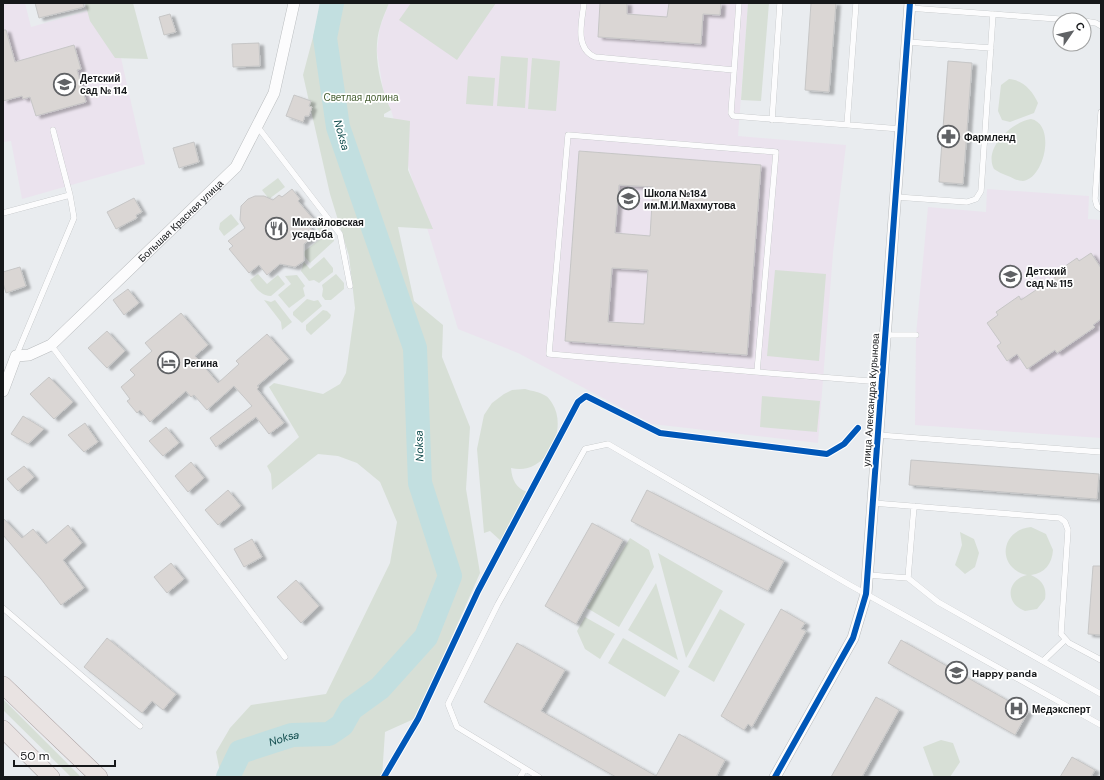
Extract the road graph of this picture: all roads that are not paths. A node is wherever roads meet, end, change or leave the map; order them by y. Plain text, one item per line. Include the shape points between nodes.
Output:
1 (294, 3) edge
2 (584, 3) edge
3 (739, 3) edge
4 (780, 3) edge
5 (856, 3) edge
6 (910, 5) edge
7 (993, 14) junction
8 (1052, 18) edge
9 (1092, 22) edge
10 (1101, 26) edge
11 (907, 42) junction
12 (991, 48) junction
13 (734, 70) junction
14 (1101, 112) edge
15 (772, 120) junction
16 (847, 125) junction
17 (257, 126) junction
18 (901, 129) junction
19 (53, 130) dead end
20 (70, 195) junction
21 (896, 197) junction
22 (1101, 209) edge
23 (3, 214) edge
24 (350, 286) dead end
25 (886, 335) junction
26 (916, 335) dead end
27 (50, 345) junction
28 (16, 356) junction
29 (757, 372) junction
30 (882, 382) junction
31 (3, 391) edge
32 (878, 435) junction
33 (1101, 452) edge
34 (874, 503) junction
35 (914, 506) junction
36 (868, 575) junction
37 (908, 578) junction
38 (866, 594) junction
39 (3, 608) edge
40 (1064, 640) junction
41 (285, 657) dead end
42 (1101, 660) edge
43 (1043, 661) junction
44 (3, 685) edge
45 (1101, 694) edge
46 (1101, 725) edge
47 (140, 726) dead end
48 (3, 729) edge
49 (525, 769) junction
50 (51, 777) edge
51 (99, 777) edge
52 (520, 777) edge
53 (539, 777) edge
54 (775, 777) edge

1 - 17 street, Большая Красная улица via 274,93
2 - 13 lane via 581,42 589,54 595,57
3 - 13 lane
4 - 15 lane
5 - 16 lane
6 - 7 lane
6 - 11 street, улица Александра Курынова
7 - 8 lane
7 - 12 lane
9 - 10 lane
11 - 12 lane
11 - 18 street, улица Александра Курынова
12 - 21 lane via 981,191 978,196 967,202
13 - 15 lane via 732,115
14 - 22 lane via 1095,199
15 - 16 lane
16 - 18 lane
17 - 24 lane via 340,234
17 - 27 street, Большая Красная улица via 236,167
18 - 21 street, улица Александра Курынова
19 - 20 lane
20 - 23 lane
20 - 28 lane via 74,218
21 - 25 street, улица Александра Курынова
25 - 26 lane
25 - 30 street, улица Александра Курынова
27 - 28 street, Большая Красная улица via 29,355
27 - 41 lane
28 - 31 street
29 - 29 lane via 776,152 568,135 549,354
29 - 30 lane
30 - 32 street, улица Александра Курынова
32 - 33 lane
32 - 34 street, улица Александра Курынова
34 - 35 lane
34 - 36 street, улица Александра Курынова
35 - 37 lane
35 - 40 lane via 1057,516 1063,520 1068,530 1060,631
36 - 37 lane
36 - 38 street, улица Александра Курынова
37 - 43 lane via 938,602
38 - 46 lane
38 - 49 lane via 608,444 584,449 498,604 448,704 457,727
38 - 54 street, улица Александра Курынова via 854,638
39 - 47 lane
40 - 42 lane
40 - 43 lane
43 - 45 lane
44 - 51 main road
48 - 50 main road
49 - 52 lane
49 - 53 lane

